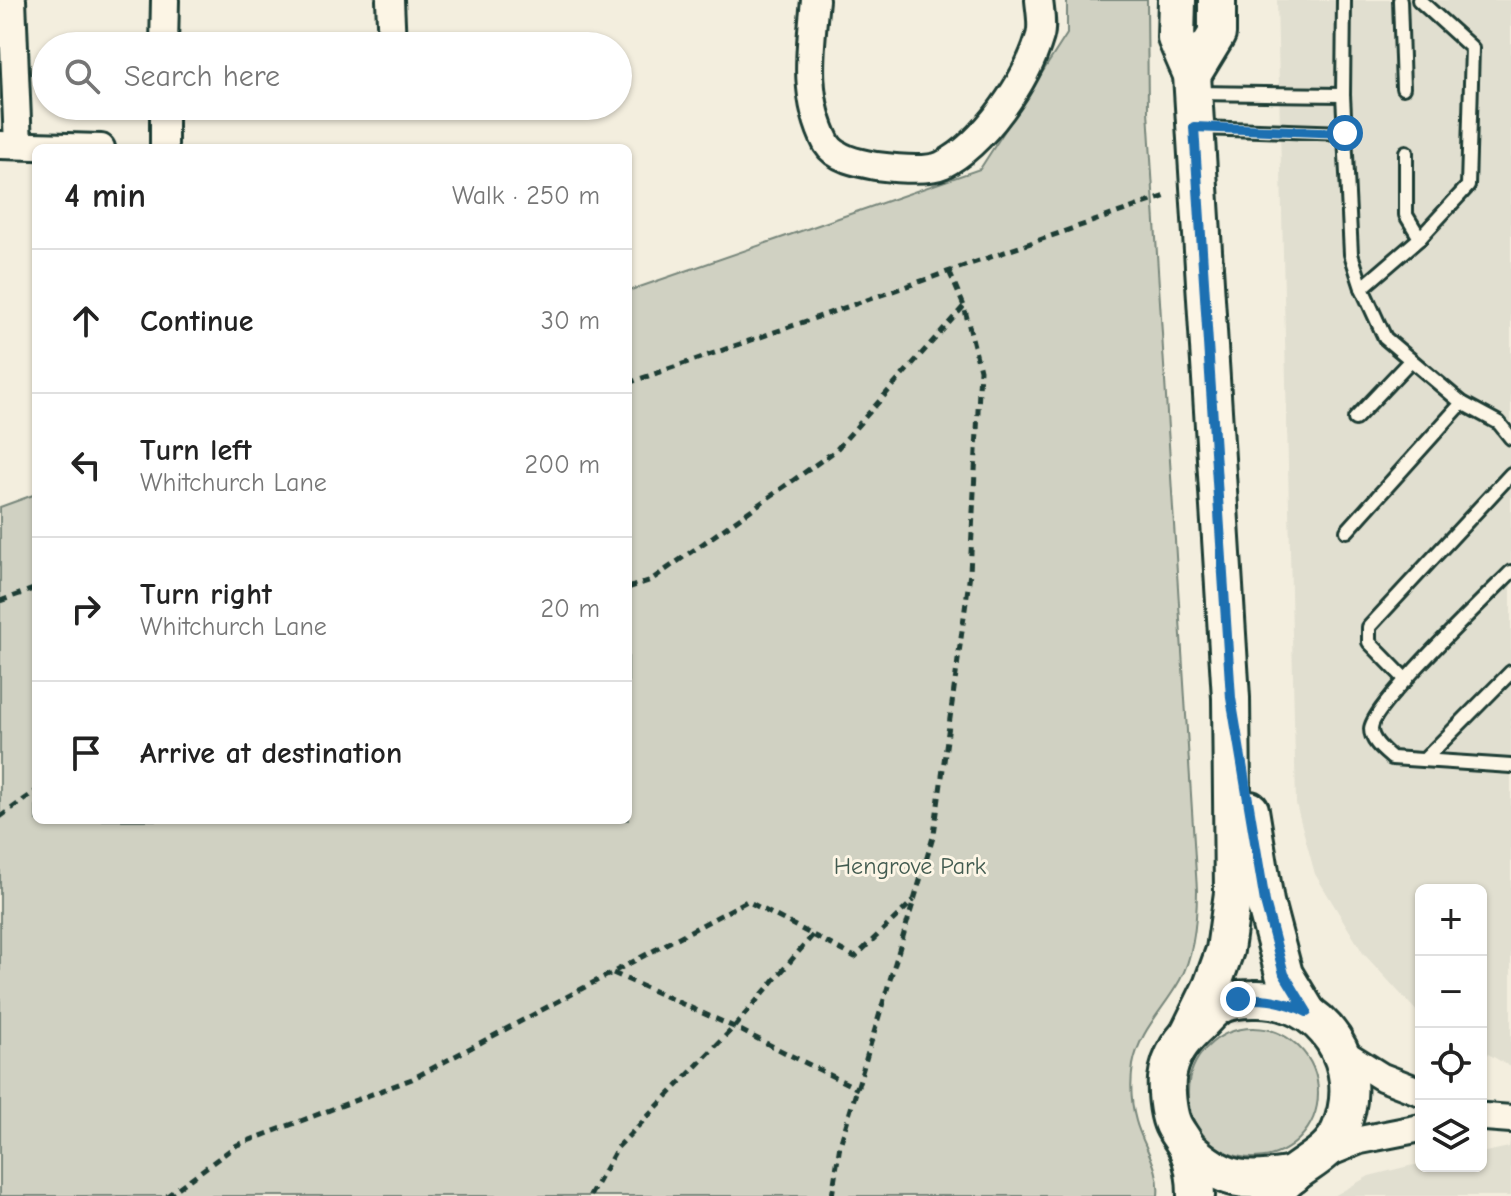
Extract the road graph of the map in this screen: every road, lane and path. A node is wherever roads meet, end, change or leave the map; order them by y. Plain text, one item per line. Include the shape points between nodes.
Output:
1 (12, 0) edge
2 (165, 0) edge
3 (390, 0) edge
4 (815, 0) edge
5 (1039, 0) edge
6 (1177, 0) edge
7 (1217, 0) edge
8 (1344, 0) edge
9 (1400, 0) edge
10 (1419, 0) edge
11 (164, 32) edge
12 (391, 32) edge
13 (1403, 88) dead end
14 (1343, 95) junction
15 (1193, 98) junction
16 (164, 120) edge
17 (1345, 133) junction
18 (164, 144) edge
19 (9, 145) edge
20 (32, 146) edge
21 (1406, 152) dead end
22 (1166, 196) dead end
23 (1420, 238) junction
24 (949, 271) junction
25 (1362, 288) junction
26 (964, 306) junction
27 (1410, 361) junction
28 (632, 382) edge
29 (1462, 403) junction
30 (1355, 419) dead end
31 (1511, 438) edge
32 (1511, 474) edge
33 (1347, 531) dead end
34 (1511, 572) edge
35 (632, 587) edge
36 (32, 589) edge
37 (0, 601) edge
38 (1511, 672) edge
39 (1406, 680) junction
40 (1231, 698) junction
41 (1424, 760) junction
42 (1511, 766) edge
43 (32, 794) edge
44 (0, 817) edge
45 (915, 899) junction
46 (813, 935) junction
47 (612, 973) junction
48 (1307, 1012) junction
49 (734, 1027) junction
50 (1189, 1033) junction
51 (1342, 1052) junction
52 (858, 1089) junction
53 (1415, 1090) edge
54 (1415, 1129) edge
55 (1188, 1149) junction
56 (1295, 1176) edge
57 (167, 1196) edge
58 (590, 1196) edge
59 (832, 1196) edge
60 (1196, 1196) edge

1 - 19 street
2 - 11 street
3 - 12 street
4 - 5 street via 809,64 813,105 829,147 854,162 896,169 940,167 970,146 1013,94 1041,34
6 - 15 street via 1176,38
7 - 15 street via 1217,34
8 - 14 lane
9 - 13 lane
10 - 23 lane via 1472,48 1468,186
14 - 15 lane
14 - 17 lane
15 - 17 lane
15 - 40 street
16 - 18 street
17 - 25 lane via 1351,254
19 - 20 street
21 - 23 lane via 1406,215
22 - 24 path
23 - 25 lane
24 - 26 path
24 - 28 path
25 - 27 lane via 1385,338
26 - 35 path via 835,451 651,580
26 - 45 path via 980,370 970,573 934,834
27 - 29 lane
27 - 30 lane
29 - 31 lane via 1499,423
29 - 33 lane
32 - 39 lane via 1369,627 1369,642
34 - 39 lane
36 - 37 path
38 - 41 lane
39 - 41 lane via 1373,717 1371,729 1392,758
40 - 48 street via 1265,902 1284,974
40 - 50 street via 1233,893 1225,950
41 - 42 lane
43 - 44 path
45 - 46 path via 855,957
45 - 52 path
46 - 47 path via 747,901
46 - 49 path
47 - 49 path
47 - 57 path via 412,1079 237,1145
48 - 50 street via 1270,998 1238,999 1218,1006
48 - 51 street via 1323,1024
49 - 52 path
49 - 58 path via 617,1148
50 - 55 street via 1173,1053 1166,1082 1172,1123
51 - 53 street
51 - 56 street via 1349,1099 1340,1131
52 - 59 path via 840,1145
54 - 56 street via 1360,1140
55 - 56 street via 1234,1178
55 - 60 street

